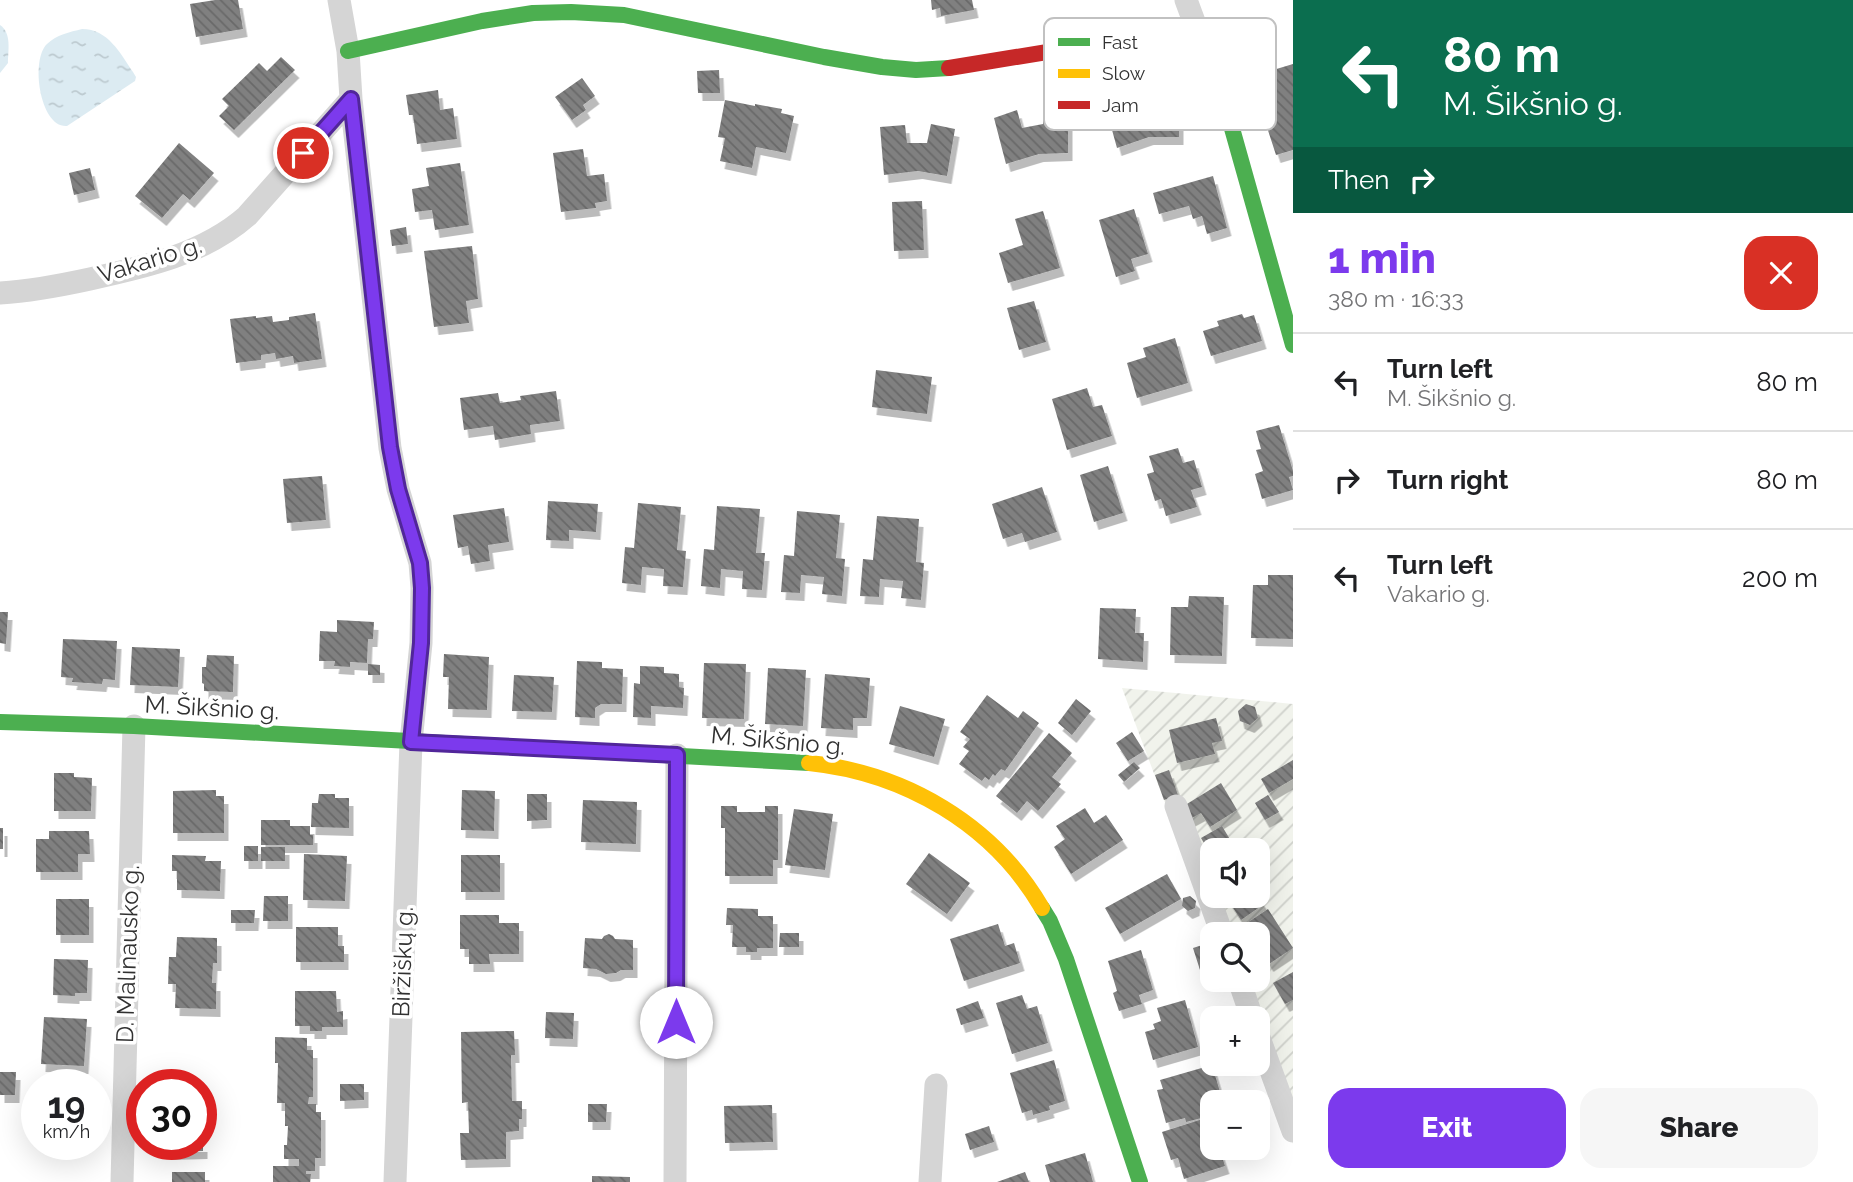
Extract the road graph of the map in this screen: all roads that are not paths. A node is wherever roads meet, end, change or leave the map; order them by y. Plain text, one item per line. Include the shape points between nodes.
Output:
1 (339, 0) edge
2 (1186, 0) edge
3 (1193, 18) edge
4 (348, 51) junction
5 (1044, 52) edge
6 (351, 99) junction
7 (1232, 130) edge
8 (0, 293) edge
9 (1293, 345) edge
10 (0, 722) edge
11 (134, 726) junction
12 (411, 742) junction
13 (677, 755) junction
14 (1176, 806) dead end
15 (1218, 922) edge
16 (1270, 1060) edge
17 (936, 1084) dead end
18 (1288, 1098) edge
19 (1293, 1131) edge
20 (122, 1182) edge
21 (395, 1182) edge
22 (675, 1182) edge
23 (930, 1182) edge
24 (1140, 1182) edge

1 - 4 street
2 - 3 street
4 - 5 street via 482,21 571,12 624,15 824,57 916,70
4 - 6 street
6 - 8 street, Vakario g. via 247,216 209,243 124,272 34,291
6 - 12 street, Biržiškų g. via 390,447 421,575 421,643
7 - 9 street
10 - 11 street, M. Šikšnio g.
11 - 12 street, M. Šikšnio g.
11 - 20 street, D. Malinausko g.
12 - 13 street, M. Šikšnio g.
12 - 21 street, Biržiškų g.
13 - 22 street
13 - 24 street, M. Šikšnio g. via 850,769 926,797 990,842 1013,864 1051,922
14 - 15 street
16 - 18 street
17 - 23 street
18 - 19 street

